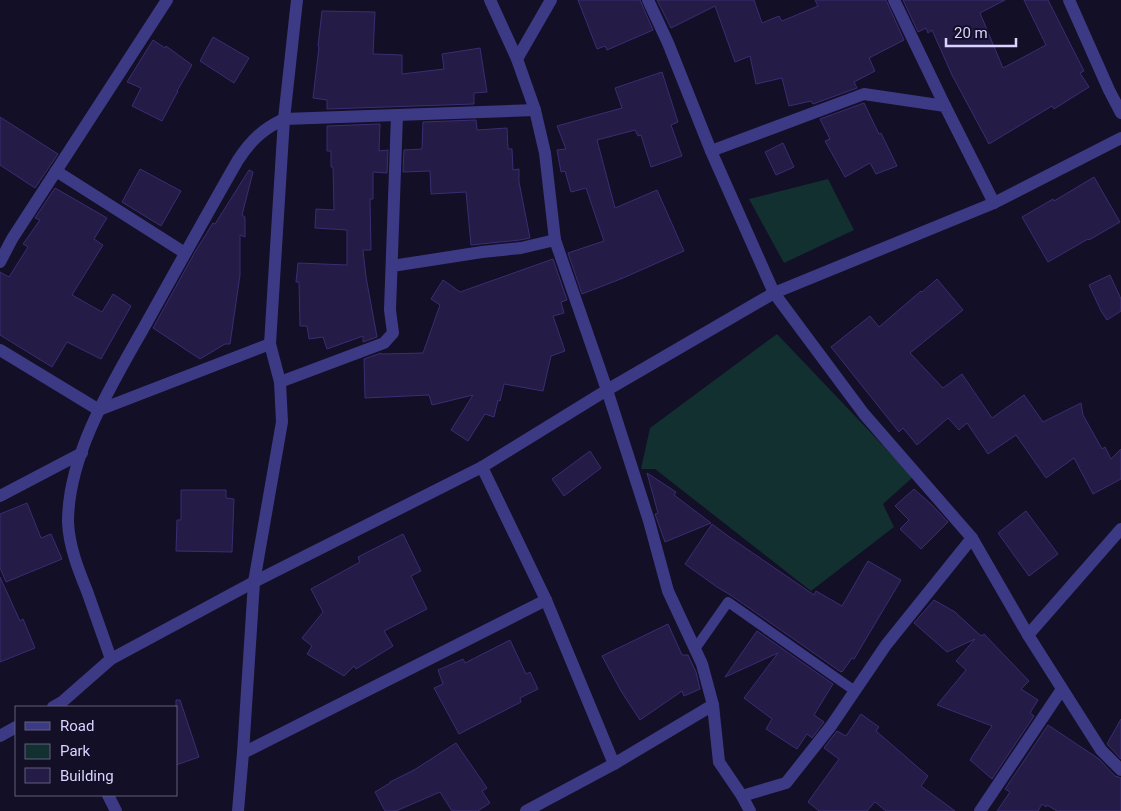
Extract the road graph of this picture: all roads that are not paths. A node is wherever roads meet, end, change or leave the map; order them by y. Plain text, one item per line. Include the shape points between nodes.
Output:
1 (167, 0) edge
2 (296, 0) edge
3 (490, 0) edge
4 (551, 0) edge
5 (648, 0) edge
6 (894, 0) edge
7 (1069, 0) edge
8 (517, 58) junction
9 (945, 106) junction
10 (535, 110) junction
11 (1121, 112) edge
12 (397, 115) junction
13 (284, 119) junction
14 (1121, 138) edge
15 (711, 151) junction
16 (56, 171) junction
17 (994, 203) junction
18 (555, 240) junction
19 (185, 253) junction
20 (0, 262) edge
21 (392, 266) junction
22 (774, 293) junction
23 (270, 344) junction
24 (0, 350) edge
25 (280, 382) junction
26 (607, 390) junction
27 (99, 410) junction
28 (82, 453) junction
29 (482, 467) junction
30 (0, 496) edge
31 (1121, 529) edge
32 (972, 538) junction
33 (254, 582) junction
34 (546, 600) junction
35 (1028, 635) junction
36 (695, 649) junction
37 (111, 659) junction
38 (1062, 689) junction
39 (855, 691) junction
40 (713, 705) junction
41 (60, 706) edge
42 (15, 728) edge
43 (0, 736) edge
44 (243, 753) junction
45 (614, 764) junction
46 (1121, 770) edge
47 (108, 796) edge
48 (742, 796) junction
49 (116, 811) edge
50 (238, 811) edge
51 (526, 811) edge
52 (750, 811) edge
53 (980, 811) edge

1 - 16 street
2 - 13 street
3 - 8 street
4 - 8 street
5 - 15 street
6 - 9 street
7 - 11 street
8 - 10 street
9 - 15 street via 864,94
9 - 17 street
10 - 12 street
10 - 18 street
12 - 13 street
12 - 21 street
13 - 19 street via 257,135 246,147
13 - 23 street
14 - 17 street
15 - 22 street
16 - 19 street
16 - 20 street
17 - 22 street
18 - 21 street via 521,248
18 - 26 street
19 - 27 street
21 - 25 street via 390,310 393,333 384,343
22 - 26 street
22 - 32 street via 864,414
23 - 25 street
23 - 27 street
24 - 27 street
25 - 33 street via 282,422
26 - 29 street
26 - 36 street via 668,591
27 - 28 street
28 - 30 street
28 - 37 street via 69,500 70,539
29 - 33 street
29 - 34 street
31 - 35 street
32 - 35 street
32 - 39 street via 886,645
33 - 37 street
33 - 44 street
34 - 44 street
34 - 45 street
35 - 38 street
36 - 39 lane via 728,602
36 - 40 street
37 - 41 street
38 - 46 street via 1102,750
38 - 53 street
39 - 48 street via 786,783
40 - 45 street
40 - 48 street via 719,762
42 - 43 street
44 - 50 street
45 - 51 street
47 - 49 street
48 - 52 street

